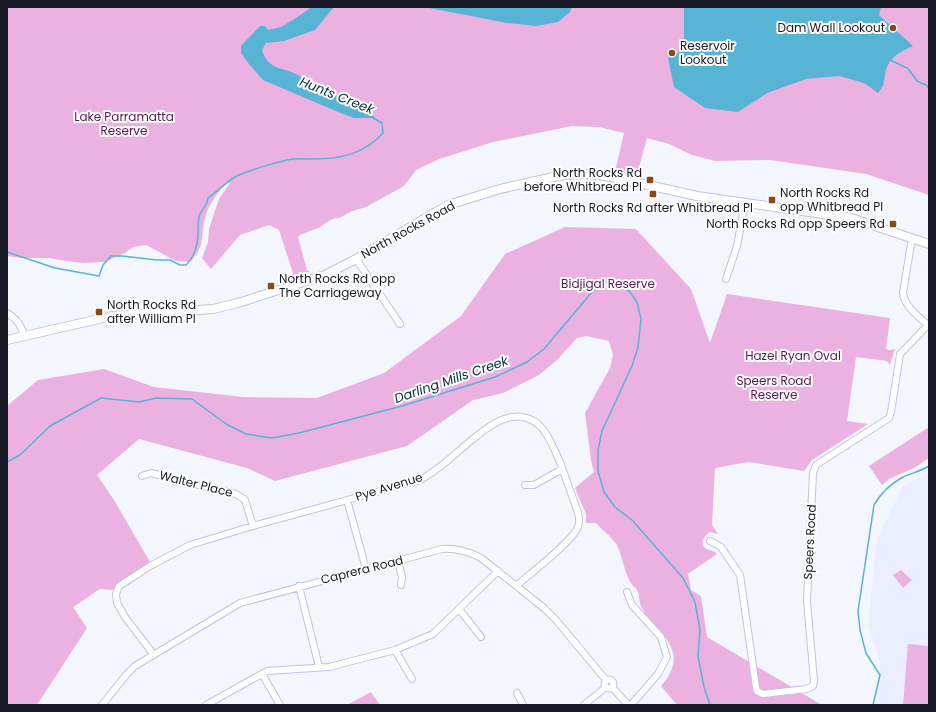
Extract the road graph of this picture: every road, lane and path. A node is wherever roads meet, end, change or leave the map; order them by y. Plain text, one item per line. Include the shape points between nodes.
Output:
1 (745, 203) junction
2 (912, 238) junction
3 (929, 244) edge
4 (356, 259) junction
5 (726, 279) dead end
6 (7, 313) edge
7 (400, 324) dead end
8 (929, 326) edge
9 (24, 336) junction
10 (7, 340) edge
11 (562, 469) junction
12 (142, 476) dead end
13 (525, 485) dead end
14 (347, 500) junction
15 (253, 526) junction
16 (710, 541) dead end
17 (398, 560) junction
18 (366, 569) junction
19 (498, 571) junction
20 (401, 585) dead end
21 (517, 585) junction
22 (299, 586) junction
23 (627, 592) dead end
24 (459, 609) junction
25 (481, 637) dead end
26 (395, 650) junction
27 (154, 655) junction
28 (319, 667) junction
29 (262, 674) junction
30 (412, 679) dead end
31 (608, 685) junction
32 (517, 693) dead end
33 (102, 705) edge
34 (206, 705) edge
35 (280, 705) edge
36 (523, 705) edge
37 (584, 705) edge
38 (630, 705) edge

1 - 2 main road, North Rocks Road via 851,218
1 - 4 main road, North Rocks Road via 697,196 601,175 558,176 500,189 448,205
1 - 5 street via 737,246
2 - 3 main road, North Rocks Road
2 - 8 street, Speers Road via 903,296 907,305
4 - 7 street
4 - 9 main road, North Rocks Road via 325,275 226,306 112,316
6 - 9 street via 20,324
8 - 16 street, Speers Road via 900,354 888,418 816,465 813,473 807,601 814,682 811,688 763,694 758,691 740,575 721,547
9 - 10 main road, North Rocks Road
11 - 13 street via 534,485
11 - 14 street, Pye Avenue via 540,426 527,418 511,417 485,430 439,468 420,480
11 - 21 street, Pye Avenue via 578,512 578,526 570,540
12 - 15 street, Walter Place via 151,473 236,494 245,500
14 - 15 street, Pye Avenue
14 - 18 street
15 - 27 street, Pye Avenue via 190,545 119,586 116,594 117,603
17 - 18 street, Caprera Road
17 - 19 street, Caprera Road via 453,548 472,553
17 - 20 street
18 - 22 street, Caprera Road
19 - 21 street, Caprera Road
19 - 24 street
21 - 31 street, Caprera Road via 556,620
22 - 27 street, Caprera Road via 240,603
22 - 28 street
23 - 38 street via 632,605 661,637 667,657 658,674
24 - 25 street
24 - 26 street via 433,634
26 - 28 street via 330,667
26 - 30 street
27 - 33 street, Caprera Road via 126,674
28 - 29 street
29 - 34 street
29 - 35 street
31 - 37 street
31 - 38 street, Caprera Road
32 - 36 street

